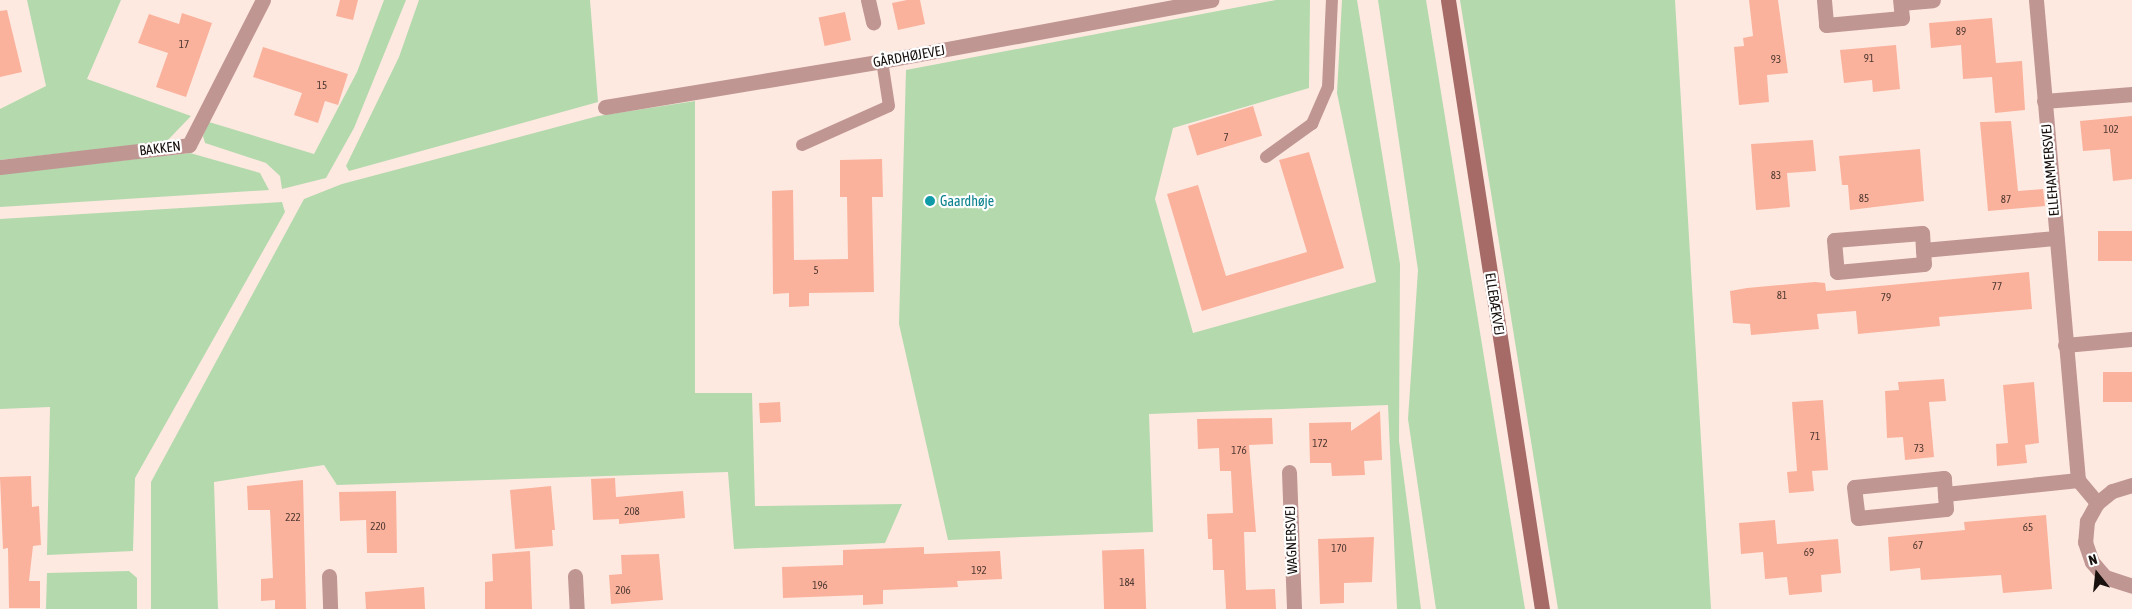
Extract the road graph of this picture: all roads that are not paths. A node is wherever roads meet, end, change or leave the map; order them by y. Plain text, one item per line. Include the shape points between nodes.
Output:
1 (263, 0) edge
2 (868, 0) edge
3 (1211, 0) edge
4 (1332, 0) edge
5 (1448, 0) edge
6 (1824, 0) edge
7 (1932, 0) edge
8 (2036, 0) edge
9 (1900, 2) edge
10 (873, 22) dead end
11 (882, 61) junction
12 (2132, 94) edge
13 (2044, 101) junction
14 (605, 107) dead end
15 (802, 145) dead end
16 (1266, 158) dead end
17 (0, 167) edge
18 (2056, 238) junction
19 (1923, 250) junction
20 (2132, 339) edge
21 (2065, 345) junction
22 (1289, 472) dead end
23 (2078, 480) junction
24 (2132, 485) edge
25 (1945, 494) junction
26 (2096, 503) junction
27 (329, 576) dead end
28 (575, 576) dead end
29 (2132, 586) edge
30 (330, 609) edge
31 (577, 609) edge
32 (1294, 609) edge
33 (1542, 609) edge

1 - 17 street, BAKKEN via 189,145
2 - 10 street
3 - 11 street, GÅRDHØJEVEJ
4 - 16 lane via 1328,87 1312,124
5 - 33 street, ELLEBÆKVEJ
6 - 9 street via 1826,25 1902,18
7 - 9 street
8 - 13 street, ELLEHAMMERSVEJ
11 - 14 street, GÅRDHØJEVEJ
11 - 15 lane via 889,106
12 - 13 street
13 - 18 street, ELLEHAMMERSVEJ
18 - 19 street
18 - 21 street, ELLEHAMMERSVEJ
19 - 19 street via 1924,264 1837,272 1834,240 1922,233
20 - 21 street
21 - 23 street, ELLEHAMMERSVEJ
22 - 32 street, WAGNERSVEJ
23 - 25 street
23 - 26 street
24 - 26 street via 2112,491
25 - 25 street via 1946,509 1858,518 1854,487 1944,478
26 - 29 street via 2086,528 2085,542 2092,562 2105,577
27 - 30 street
28 - 31 street

